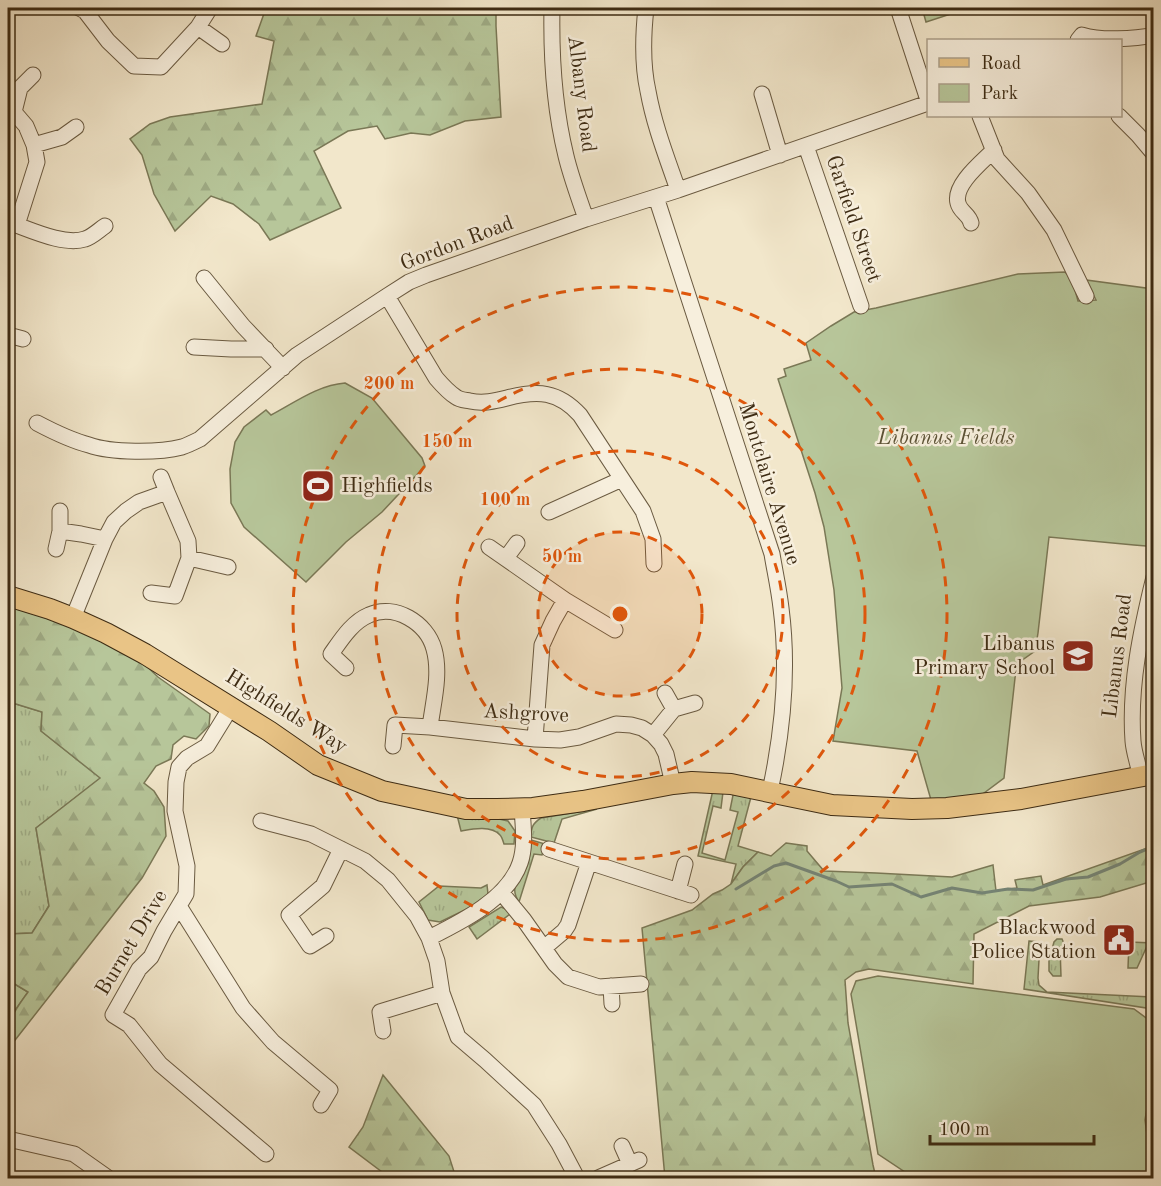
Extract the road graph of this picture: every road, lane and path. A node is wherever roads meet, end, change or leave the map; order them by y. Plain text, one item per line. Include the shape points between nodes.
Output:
1 (79, 8) edge
2 (210, 8) edge
3 (552, 8) edge
4 (646, 8) edge
5 (898, 8) edge
6 (198, 27) junction
7 (1154, 35) edge
8 (1079, 39) edge
9 (1095, 39) edge
10 (1095, 39) edge
11 (222, 44) dead end
12 (33, 75) dead end
13 (762, 94) dead end
14 (927, 99) edge
15 (927, 102) edge
16 (11, 114) edge
17 (980, 117) edge
18 (1120, 117) edge
19 (76, 127) dead end
20 (34, 145) junction
21 (806, 146) junction
22 (994, 150) junction
23 (1154, 154) edge
24 (780, 155) junction
25 (678, 190) junction
26 (656, 197) junction
27 (586, 219) junction
28 (971, 222) dead end
29 (12, 224) edge
30 (105, 226) dead end
31 (204, 278) dead end
32 (387, 296) junction
33 (1086, 296) dead end
34 (861, 306) dead end
35 (8, 335) edge
36 (23, 339) dead end
37 (194, 347) dead end
38 (266, 349) junction
39 (283, 368) junction
40 (37, 423) dead end
41 (161, 477) dead end
42 (622, 479) junction
43 (167, 492) junction
44 (60, 511) dead end
45 (549, 512) dead end
46 (60, 531) junction
47 (105, 540) junction
48 (517, 543) dead end
49 (489, 547) dead end
50 (56, 549) dead end
51 (189, 558) junction
52 (506, 558) junction
53 (654, 564) dead end
54 (228, 567) dead end
55 (1154, 577) edge
56 (151, 593) dead end
57 (8, 596) edge
58 (565, 600) junction
59 (73, 618) junction
60 (615, 630) dead end
61 (346, 668) dead end
62 (665, 693) dead end
63 (695, 703) dead end
64 (231, 707) junction
65 (674, 709) junction
66 (430, 727) junction
67 (653, 735) junction
68 (535, 739) junction
69 (393, 746) dead end
70 (1147, 776) edge
71 (673, 784) junction
72 (770, 791) junction
73 (522, 808) junction
74 (261, 822) dead end
75 (341, 849) junction
76 (549, 849) dead end
77 (589, 862) junction
78 (685, 864) dead end
79 (501, 892) junction
80 (179, 906) junction
81 (326, 936) dead end
82 (429, 938) junction
83 (544, 948) junction
84 (641, 984) dead end
85 (611, 987) junction
86 (442, 993) junction
87 (612, 1004) dead end
88 (383, 1031) dead end
89 (321, 1105) dead end
90 (8, 1139) edge
91 (622, 1146) dead end
92 (266, 1154) dead end
93 (108, 1179) edge
94 (577, 1179) edge
95 (598, 1179) edge

1 - 6 street via 134,66 161,67
2 - 6 street
3 - 27 street, Albany Road via 551,47 560,127
4 - 25 street via 647,88
5 - 14 street
6 - 11 street
7 - 9 street
8 - 10 street via 1082,35
12 - 16 street via 20,88
13 - 24 street
15 - 21 street, Gordon Road
16 - 20 street via 26,126
17 - 22 street
18 - 23 street
19 - 20 street via 62,137
20 - 29 street via 37,162
21 - 24 street, Gordon Road
21 - 34 street, Garfield Street
22 - 28 street via 957,194 960,209
22 - 33 street via 1054,230
24 - 25 street, Gordon Road
25 - 26 street, Gordon Road
26 - 27 street, Gordon Road
26 - 72 street, Montclaire Avenue via 772,554 781,609 784,682 778,753
27 - 32 street, Gordon Road via 426,275
29 - 30 street via 74,241 87,239
31 - 38 street
32 - 39 street, Gordon Road
32 - 42 street via 436,378 458,398 491,402 530,393 557,397 580,415
35 - 36 street
37 - 38 street
38 - 39 street
39 - 40 street, Gordon Road via 200,439 182,447 147,451 100,448
41 - 43 street
42 - 45 street
42 - 53 street via 649,526
43 - 47 street via 126,511 114,522
43 - 51 street via 188,541
44 - 46 street
46 - 47 street
46 - 50 street
47 - 59 street
48 - 52 street
49 - 52 street
51 - 54 street
51 - 56 street via 175,596
52 - 58 street
55 - 70 street, Libanus Road via 1141,634 1132,707 1134,754
57 - 59 main road, Highfields Way
58 - 60 street via 597,627
58 - 68 street via 542,645
59 - 64 main road, Highfields Way via 145,654
61 - 66 street via 325,658 345,633 369,615 397,613 420,625 429,636 436,660
62 - 65 street
63 - 65 street
64 - 73 main road, Highfields Way via 318,765 382,791 466,808
64 - 80 street, Burnet Drive via 207,746 179,767 175,811 187,866 186,894
65 - 67 street
66 - 68 street, Ashgrove
66 - 69 street, Ashgrove via 395,725
67 - 68 street, Ashgrove via 642,728 616,724 579,737
67 - 71 street via 666,754
70 - 72 main road, Libanus Road via 1021,800 947,808 832,805
71 - 72 main road, Highfields Way via 712,782
71 - 73 main road, Highfields Way
73 - 79 street via 523,853
74 - 75 street via 311,834
75 - 81 street via 323,886 289,915 310,946
75 - 82 street via 365,861 388,880
76 - 77 street
77 - 78 street via 685,893
77 - 83 street via 568,925
79 - 82 street via 476,913
79 - 83 street
80 - 89 street via 243,1008 273,1042 330,1090
80 - 92 street, Burnet Drive via 113,1015 129,1025 160,1064
82 - 86 street
83 - 85 street via 568,977
84 - 85 street
85 - 87 street
86 - 88 street via 380,1011
86 - 94 street via 458,1037 534,1105
90 - 93 street via 74,1154
91 - 95 street via 635,1162

